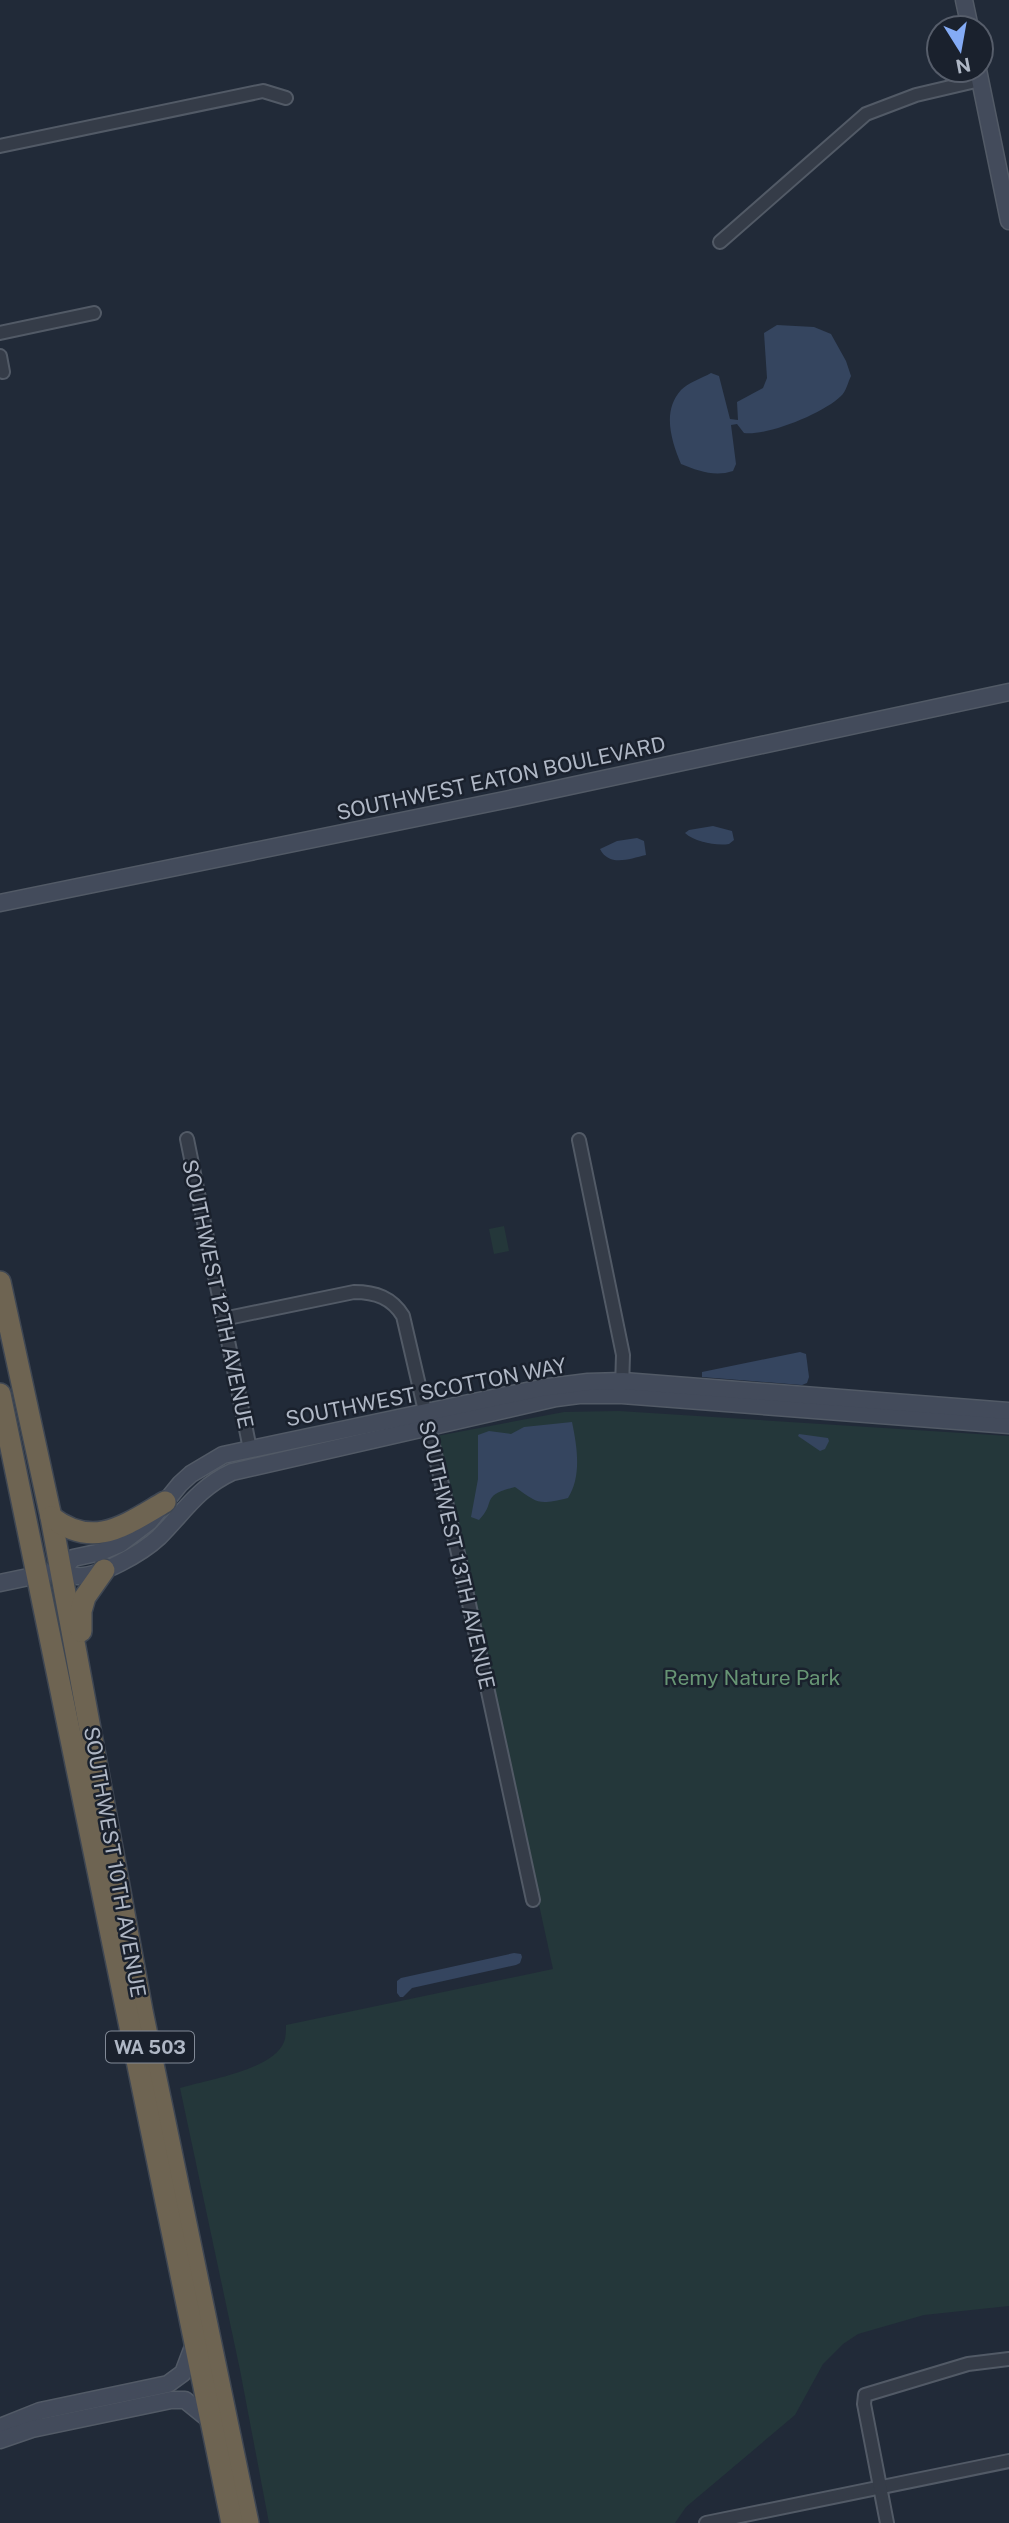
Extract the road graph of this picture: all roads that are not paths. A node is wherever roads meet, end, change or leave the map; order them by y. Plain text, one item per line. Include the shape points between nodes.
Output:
1 (951, 84) edge
2 (981, 84) edge
3 (286, 98) dead end
4 (0, 146) edge
5 (1009, 221) edge
6 (720, 243) dead end
7 (94, 313) dead end
8 (0, 333) edge
9 (0, 356) edge
10 (3, 372) dead end
11 (1009, 692) edge
12 (0, 903) edge
13 (187, 1139) dead end
14 (579, 1140) dead end
15 (0, 1282) edge
16 (223, 1318) junction
17 (622, 1388) junction
18 (0, 1394) edge
19 (1009, 1411) edge
20 (989, 1416) junction
21 (426, 1420) junction
22 (1009, 1424) edge
23 (250, 1449) junction
24 (165, 1502) junction
25 (51, 1517) junction
26 (62, 1570) junction
27 (104, 1570) junction
28 (37, 1575) junction
29 (0, 1583) edge
30 (77, 1653) junction
31 (533, 1900) dead end
32 (195, 2342) junction
33 (1009, 2359) edge
34 (211, 2421) junction
35 (0, 2427) edge
36 (0, 2440) edge
37 (1009, 2461) edge
38 (882, 2487) junction
39 (232, 2523) edge
40 (248, 2523) edge
41 (706, 2523) edge
42 (887, 2523) edge

1 - 6 street via 866,114
2 - 5 street
3 - 4 street via 263,91
7 - 8 street
9 - 10 street
11 - 12 street, SOUTHWEST EATON BOULEVARD
13 - 16 street, SOUTHWEST 12TH AVENUE
14 - 17 street via 623,1355
15 - 25 highway, SOUTHWEST 10TH AVENUE / WA 503
16 - 21 street, SOUTHWEST 13TH AVENUE via 354,1292 374,1293 388,1300 403,1317
16 - 23 street, SOUTHWEST 12TH AVENUE
17 - 20 street, SOUTHWEST SCOTTON WAY
17 - 21 street, SOUTHWEST SCOTTON WAY via 565,1383
18 - 28 highway, SOUTHWEST 10TH AVENUE / WA 503
19 - 20 street, SOUTHWEST SCOTTON WAY
20 - 22 street, SOUTHWEST SCOTTON WAY
21 - 23 street, SOUTHWEST SCOTTON WAY
21 - 27 street, SOUTHWEST SCOTTON WAY via 232,1472 191,1500 151,1544
21 - 31 street, SOUTHWEST 13TH AVENUE
23 - 24 street, SOUTHWEST SCOTTON WAY via 204,1465
24 - 25 highway via 120,1527 88,1534
24 - 26 street, SOUTHWEST SCOTTON WAY via 135,1535 108,1550 73,1558
25 - 26 highway, SOUTHWEST 10TH AVENUE / WA 503
26 - 27 street, SOUTHWEST SCOTTON WAY via 76,1576
26 - 28 street, SOUTHWEST SCOTTON WAY
26 - 30 highway, SOUTHWEST 10TH AVENUE / WA 503
27 - 30 highway via 82,1604
28 - 29 street, SOUTHWEST SCOTTON WAY
28 - 32 highway, SOUTHWEST 10TH AVENUE / WA 503
30 - 40 highway, SOUTHWEST 10TH AVENUE / WA 503 via 142,2011
32 - 34 highway, SOUTHWEST 10TH AVENUE / WA 503
32 - 35 street via 183,2373 168,2384 40,2412
33 - 38 street via 968,2364 867,2392 864,2399
34 - 36 street via 186,2400 171,2400
34 - 39 highway, SOUTHWEST 10TH AVENUE / WA 503
37 - 38 street
38 - 41 street
38 - 42 street

